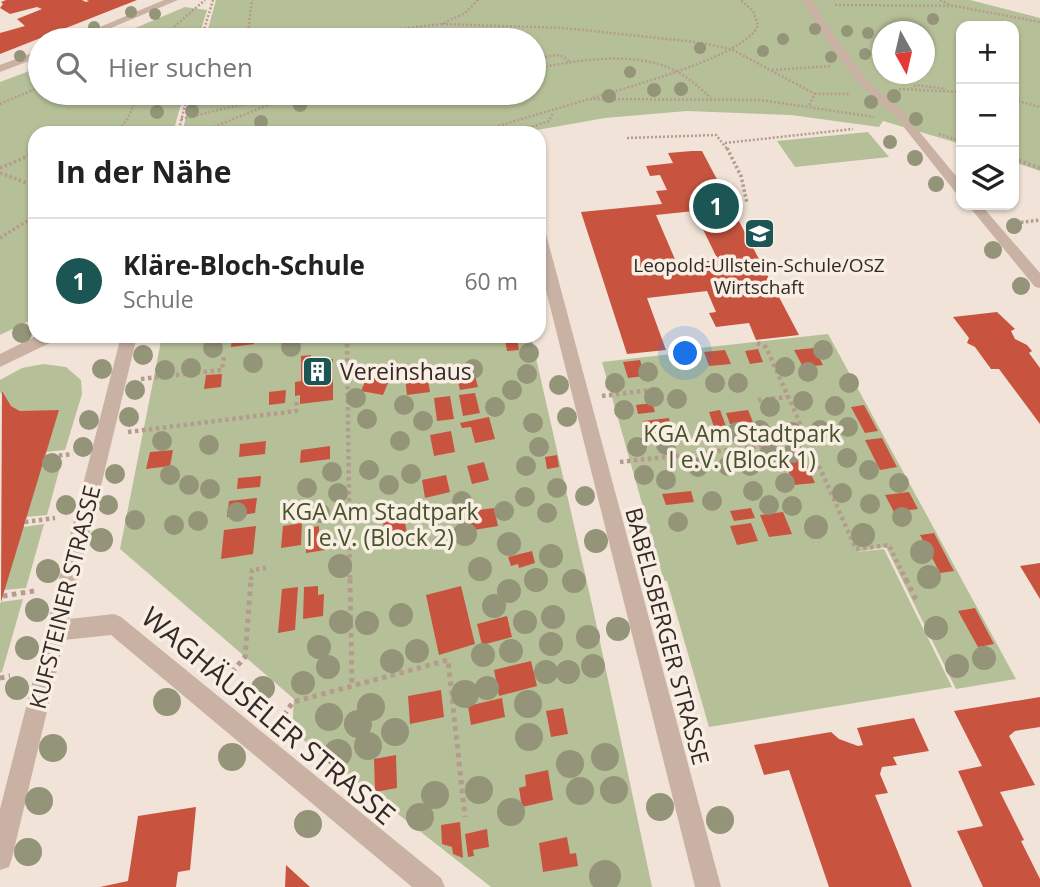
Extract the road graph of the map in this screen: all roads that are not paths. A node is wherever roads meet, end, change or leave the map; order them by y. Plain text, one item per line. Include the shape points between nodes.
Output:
1 (173, 0) edge
2 (807, 0) edge
3 (104, 28) edge
4 (28, 58) edge
5 (0, 69) edge
6 (956, 184) edge
7 (978, 210) edge
8 (546, 261) edge
9 (1040, 283) edge
10 (36, 343) edge
11 (127, 343) edge
12 (0, 361) edge
13 (56, 631) junction
14 (0, 858) edge
15 (432, 887) edge
16 (708, 887) edge

1 - 3 street
2 - 6 street via 862,81 894,109
4 - 5 street
7 - 9 street
8 - 16 street, BABELSBERGER STRASSE
10 - 12 street
11 - 13 street, KUFSTEINER STRASSE
13 - 14 street, KUFSTEINER STRASSE
13 - 15 street, WAGHÄUSELER STRASSE via 114,625

